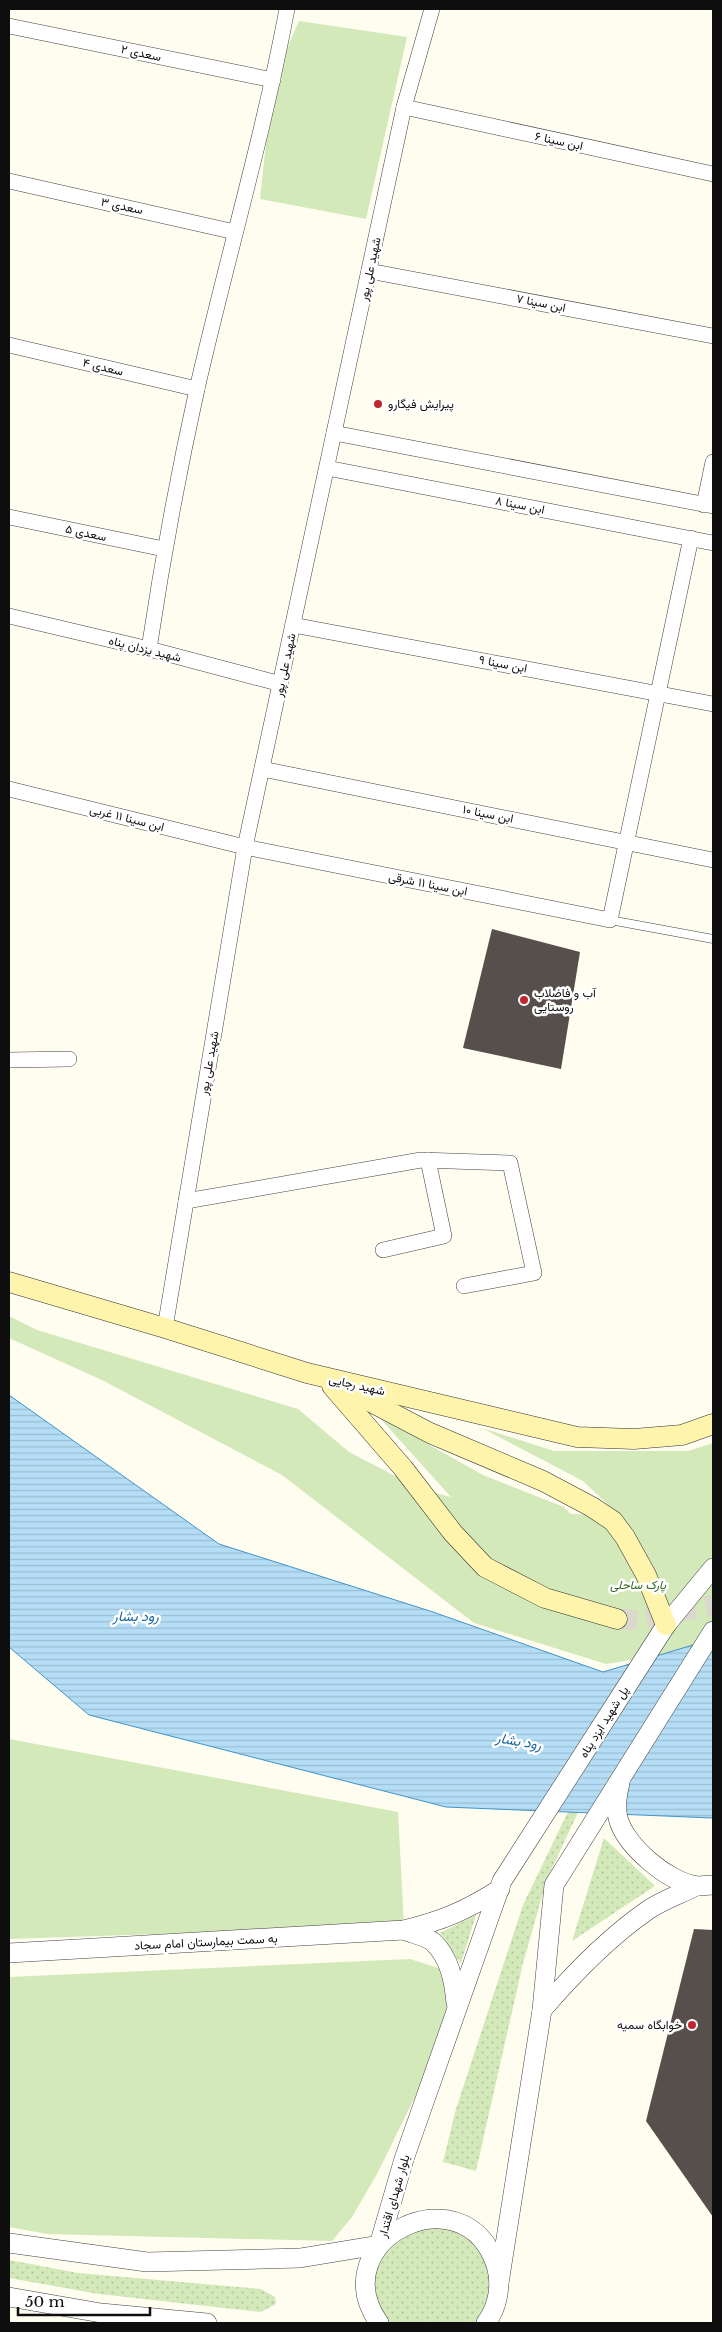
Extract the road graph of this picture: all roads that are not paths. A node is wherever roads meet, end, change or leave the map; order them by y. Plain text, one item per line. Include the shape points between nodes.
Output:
1 (286, 9) edge
2 (432, 9) edge
3 (9, 26) edge
4 (273, 80) junction
5 (404, 107) junction
6 (713, 174) edge
7 (9, 181) edge
8 (235, 232) junction
9 (369, 271) junction
10 (713, 336) edge
11 (9, 345) edge
12 (197, 389) junction
13 (334, 433) junction
14 (713, 462) edge
15 (327, 468) junction
16 (709, 506) edge
17 (9, 517) edge
18 (691, 538) junction
19 (713, 543) edge
20 (164, 550) junction
21 (9, 616) edge
22 (293, 625) junction
23 (149, 650) junction
24 (280, 684) junction
25 (658, 694) junction
26 (713, 704) edge
27 (262, 769) junction
28 (9, 789) edge
29 (627, 842) junction
30 (245, 848) junction
31 (713, 860) edge
32 (610, 920) junction
33 (713, 940) edge
34 (9, 1060) edge
35 (69, 1060) dead end
36 (428, 1160) junction
37 (186, 1201) junction
38 (383, 1250) dead end
39 (9, 1282) edge
40 (464, 1286) dead end
41 (164, 1328) junction
42 (324, 1377) junction
43 (713, 1424) edge
44 (713, 1568) edge
45 (617, 1618) tunnel mouth
46 (713, 1630) edge
47 (662, 1631) junction
48 (621, 1777) junction
49 (501, 1885) junction
50 (705, 1885) edge
51 (404, 1930) junction
52 (9, 1953) edge
53 (456, 2007) junction
54 (542, 2010) junction
55 (9, 2243) edge
56 (380, 2245) junction
57 (499, 2283) junction
58 (9, 2297) edge
59 (207, 2323) edge
60 (379, 2323) edge
61 (486, 2323) edge

1 - 4 street
2 - 5 street, شهید علی پور
3 - 4 street, سعدی ۲
4 - 8 street
5 - 6 street, ابن سینا ۶
5 - 9 street, شهید علی پور
7 - 8 street, سعدی ۳
8 - 12 street
9 - 10 street, ابن سینا ۷
9 - 13 street, شهید علی پور
11 - 12 street, سعدی ۴
12 - 20 street
13 - 15 street, شهید علی پور
13 - 16 street
14 - 16 street
15 - 18 street, ابن سینا ۸
15 - 22 street, شهید علی پور
17 - 20 street, سعدی ۵
18 - 19 street, ابن سینا ۸
18 - 25 street
20 - 23 street
21 - 23 street, شهید یزدان پناه
22 - 24 street, شهید علی پور
22 - 25 street, ابن سینا ۹
23 - 24 street, شهید یزدان پناه
24 - 27 street, شهید علی پور
25 - 26 street, ابن سینا ۹
25 - 29 street
27 - 29 street, ابن سینا ۱۰
27 - 30 street, شهید علی پور
28 - 30 street, ابن سینا ۱۱ غربی
29 - 31 street, ابن سینا ۱۰
29 - 32 street
30 - 32 street, ابن سینا ۱۱ شرقی
30 - 37 street, شهید علی پور
32 - 33 lane
34 - 35 street
36 - 37 street
36 - 38 street via 444,1236
36 - 40 street via 510,1164 534,1273
37 - 41 street, شهید علی پور
39 - 41 main road, شهید رجایی
41 - 42 main road, شهید رجایی
42 - 43 main road, شهید رجایی via 577,1437 634,1439 672,1436
42 - 45 main road via 486,1567 545,1598
42 - 47 main road via 430,1433 543,1481 613,1521 646,1575
44 - 47 street, پل شهید ایزد پناه
46 - 48 street
47 - 49 street, پل شهید ایزد پناه
48 - 50 street via 616,1797 618,1819 628,1838 644,1857 668,1875
48 - 54 street via 554,1885
49 - 51 street via 474,1906 433,1923
49 - 53 street, بلوار شهدای اقتدار
50 - 54 street via 649,1910 562,1986
51 - 52 street, به سمت بیمارستان امام سجاد
51 - 53 street via 432,1941 445,1957 454,1982
53 - 56 street, بلوار شهدای اقتدار via 404,2160
54 - 57 street
55 - 56 street, بلوار شهدای اقتدار via 147,2262 300,2258
56 - 57 street via 409,2222 434,2218 459,2224 488,2247 498,2270
56 - 60 street via 366,2280 370,2305
57 - 61 street via 495,2307
58 - 59 street via 101,2313

